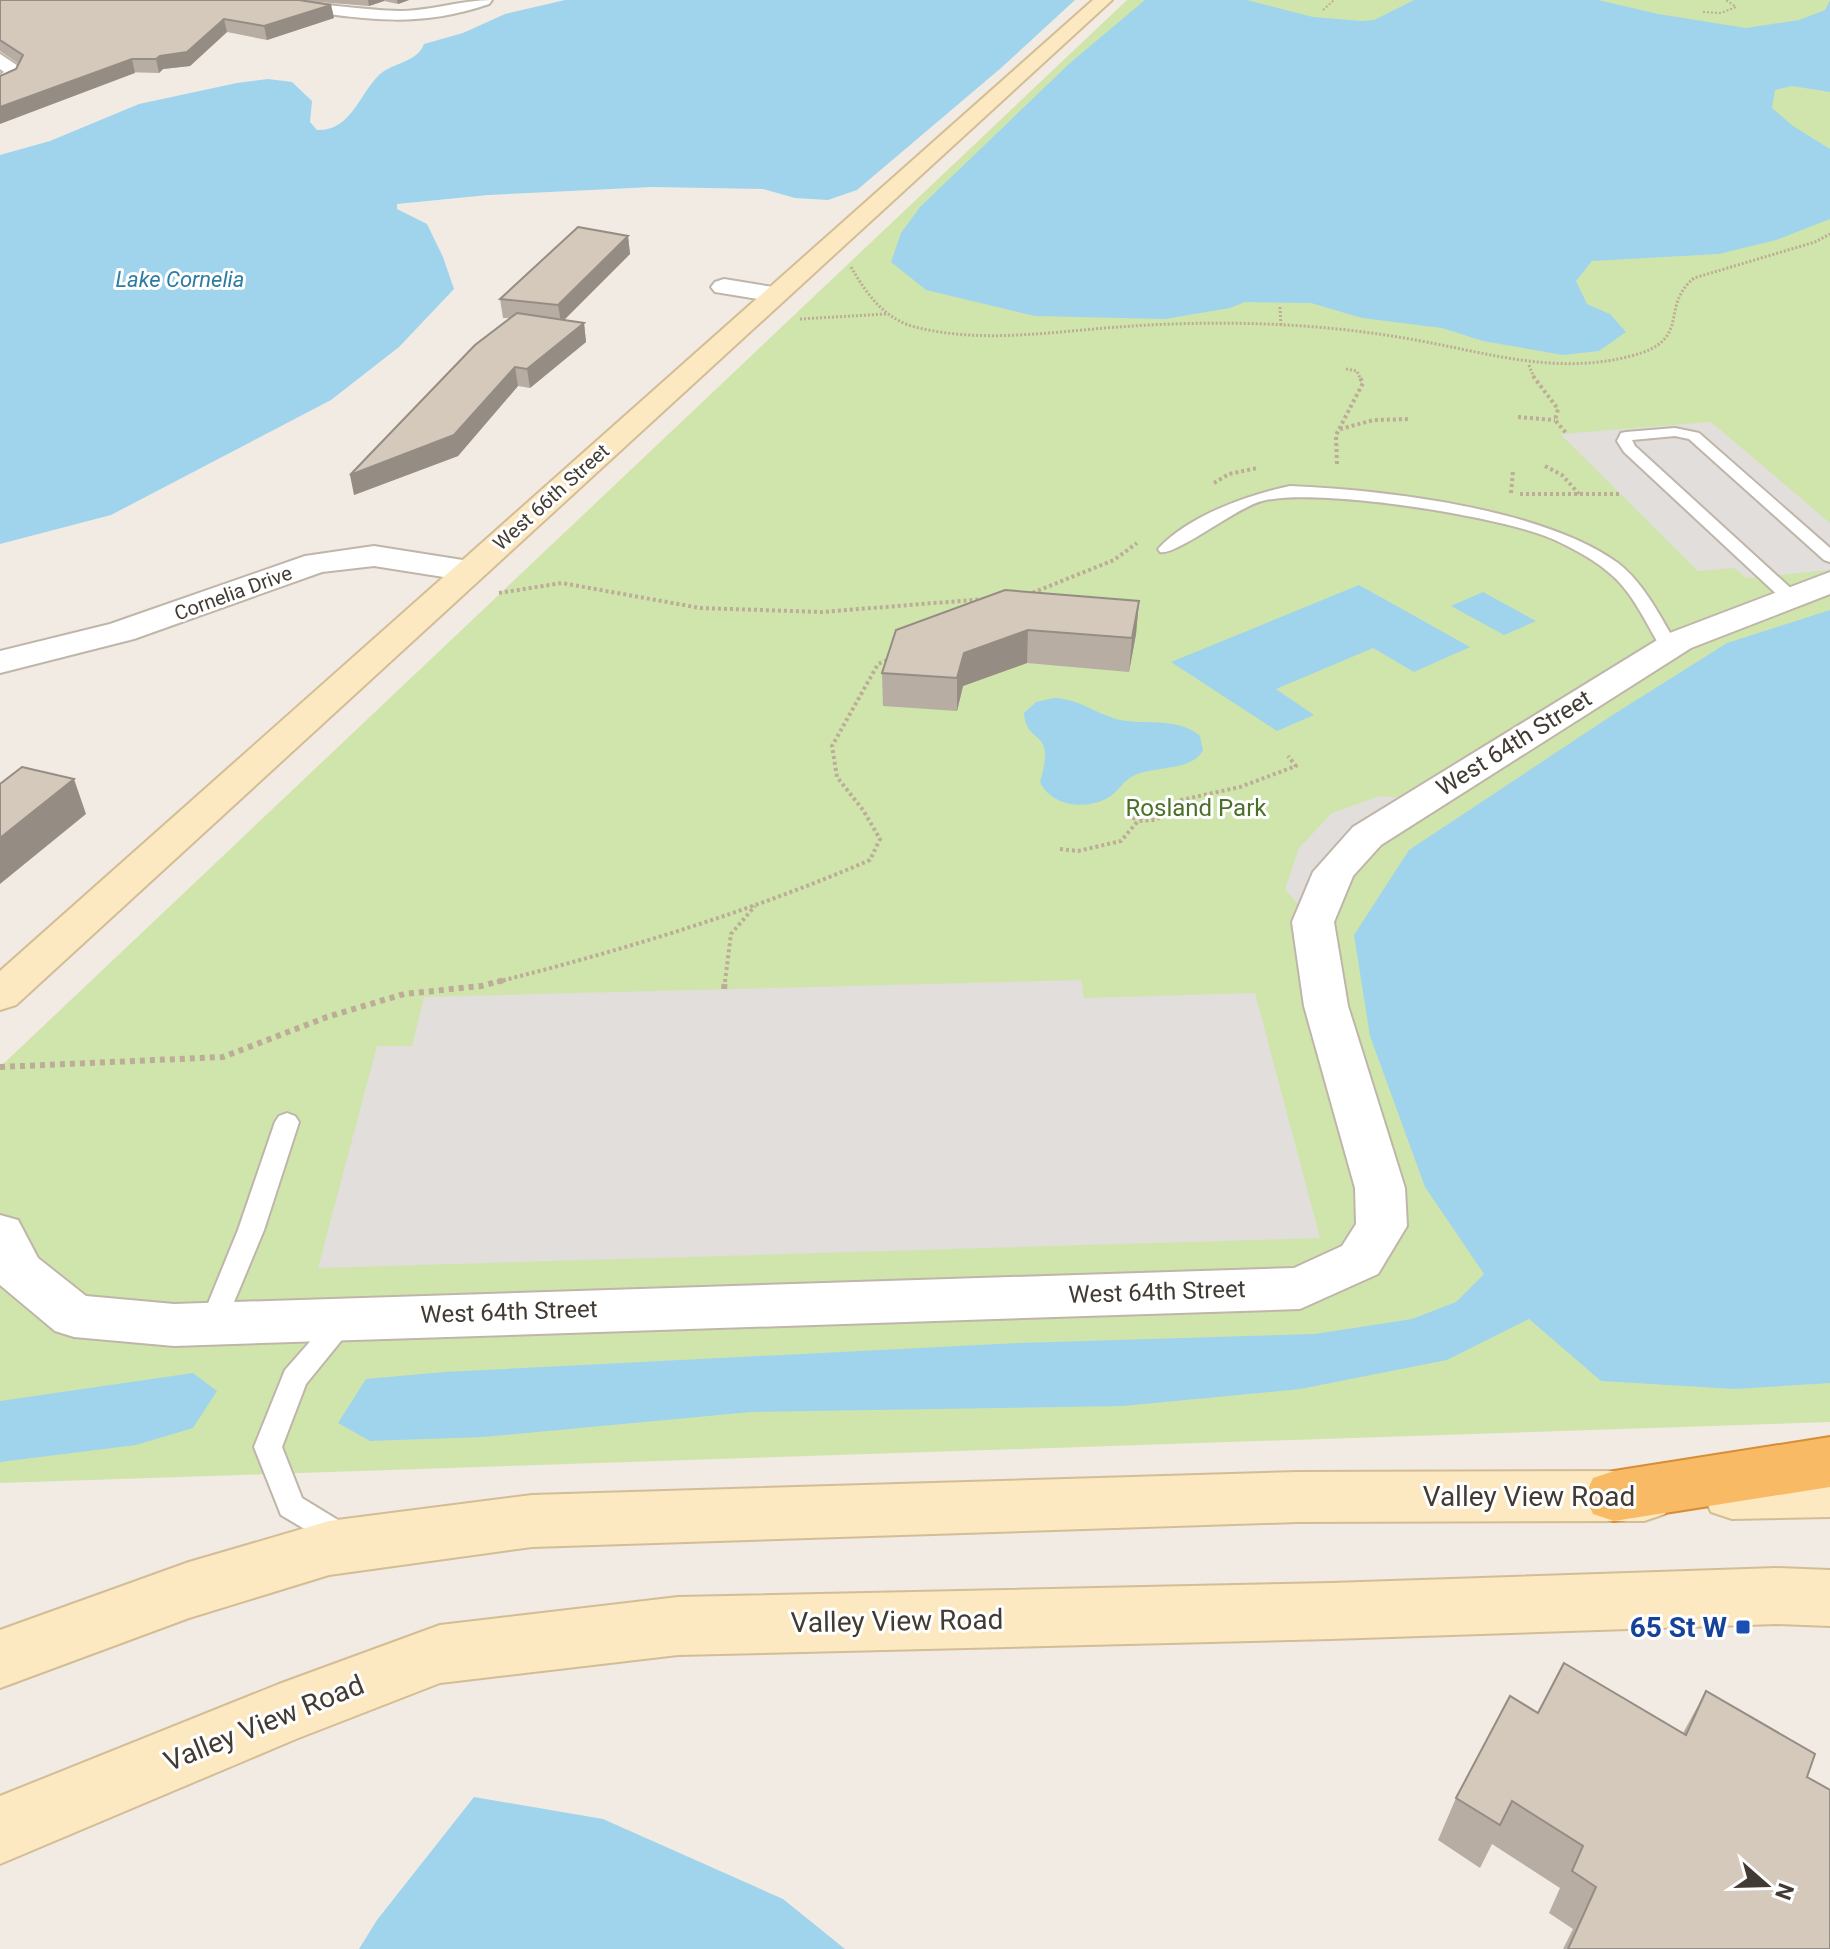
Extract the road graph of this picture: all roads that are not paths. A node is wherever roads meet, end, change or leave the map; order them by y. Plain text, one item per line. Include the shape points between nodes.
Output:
1 (267, 0) edge
2 (483, 0) edge
3 (1103, 0) edge
4 (0, 60) edge
5 (0, 84) edge
6 (724, 287) dead end
7 (776, 294) junction
8 (1166, 549) dead end
9 (1830, 557) edge
10 (479, 583) junction
11 (1810, 590) edge
12 (1669, 647) junction
13 (0, 662) edge
14 (0, 995) edge
15 (287, 1122) dead end
16 (0, 1234) edge
17 (346, 1318) junction
18 (213, 1323) junction
19 (1830, 1462) edge
20 (1830, 1492) edge
21 (1614, 1496) junction
22 (352, 1545) junction
23 (1830, 1598) edge
24 (0, 1659) edge
25 (0, 1830) edge

1 - 2 street via 410,18 442,15
3 - 7 street, West 66th Street
4 - 5 street via 14,70
6 - 7 street
7 - 10 street, West 66th Street
8 - 12 lane via 1254,498 1290,491 1351,494 1483,515 1559,536 1614,568 1645,605
9 - 11 lane via 1694,436 1626,436 1629,449
10 - 13 street, Cornelia Drive via 374,556 317,563 122,632
10 - 14 street, West 66th Street
11 - 12 street, West 64th Street
12 - 17 street, West 64th Street via 1367,836 1334,872 1313,922 1326,1006 1380,1188 1382,1226 1360,1260 1300,1288
15 - 18 lane
16 - 18 street, West 64th Street via 19,1272 74,1316
17 - 18 street, West 64th Street
17 - 22 lane via 295,1378 268,1447 291,1506
19 - 21 highway
20 - 21 street, Valley View Road
21 - 22 street, Valley View Road via 1298,1497 532,1521
22 - 24 street, Valley View Road via 189,1590
23 - 25 street, Valley View Road via 678,1626 440,1654

